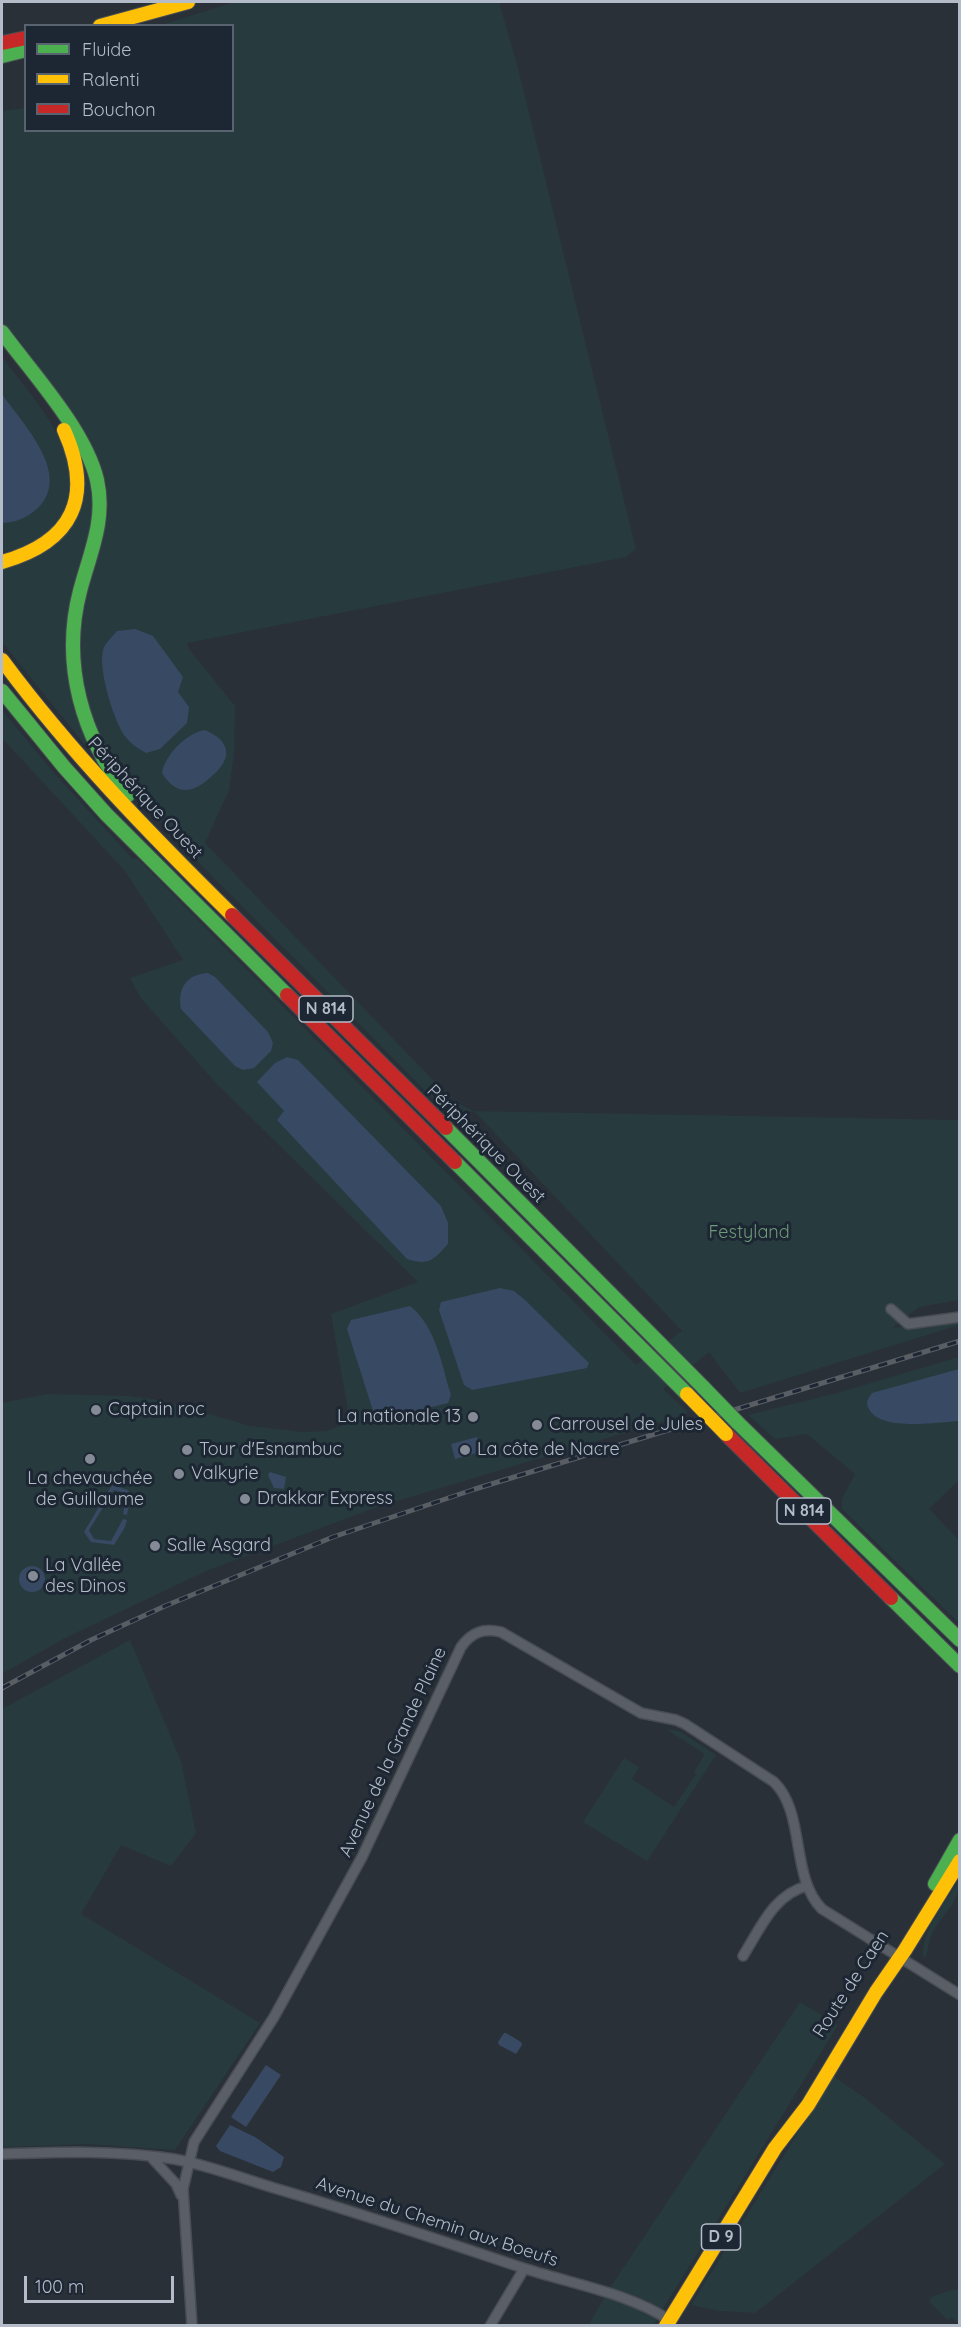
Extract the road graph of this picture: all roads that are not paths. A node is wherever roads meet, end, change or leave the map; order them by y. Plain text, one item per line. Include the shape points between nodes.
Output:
1 (188, 2) edge
2 (107, 24) edge
3 (24, 38) edge
4 (2, 43) edge
5 (24, 50) edge
6 (2, 56) edge
7 (2, 332) edge
8 (2, 345) edge
9 (2, 562) edge
10 (2, 660) edge
11 (2, 691) edge
12 (208, 890) junction
13 (891, 1309) dead end
14 (960, 1317) edge
15 (960, 1640) edge
16 (960, 1666) edge
17 (960, 1840) edge
18 (960, 1861) edge
19 (807, 1886) junction
20 (743, 1956) dead end
21 (895, 1956) junction
22 (960, 1995) edge
23 (2, 2154) edge
24 (151, 2156) junction
25 (190, 2163) junction
26 (184, 2203) junction
27 (524, 2269) junction
28 (668, 2323) edge
29 (192, 2325) edge
30 (490, 2325) edge

1 - 2 main road
3 - 4 main road
5 - 6 main road
7 - 12 main road via 80,437 99,482 100,518 79,595 73,636 75,683 90,733 116,780
8 - 9 main road via 66,434 79,477 72,510 54,537 33,553
10 - 12 main road, Périphérique Ouest / N 814 via 104,784
11 - 16 main road, Périphérique Ouest / N 814, bridge via 115,822
12 - 15 main road, Périphérique Ouest / N 814, bridge via 737,1422
13 - 14 street via 908,1324
17 - 21 main road, Route de Caen / D 9
18 - 21 main road, Route de Caen / D 9 via 905,1950
19 - 20 street via 780,1900
19 - 21 street, Avenue de la Grande Plaine via 822,1909
19 - 25 street, Avenue de la Grande Plaine via 785,1797 774,1782 676,1720 641,1713 501,1632 477,1631 461,1647 362,1857 274,2017 194,2142
21 - 22 street, Avenue de la Grande Plaine
21 - 28 main road, Route de Caen / D 9 via 882,1967 798,2102 775,2148
23 - 24 street, Avenue du Chemin aux Boeufs via 80,2152
24 - 25 street, Avenue du Chemin aux Boeufs
24 - 26 street via 176,2184
25 - 26 street, Avenue de la Grande Plaine via 183,2189
25 - 27 street, Avenue du Chemin aux Boeufs via 346,2209
26 - 29 street, Avenue de la Grande Plaine
27 - 28 street, Avenue du Chemin aux Boeufs via 657,2311
27 - 30 street

